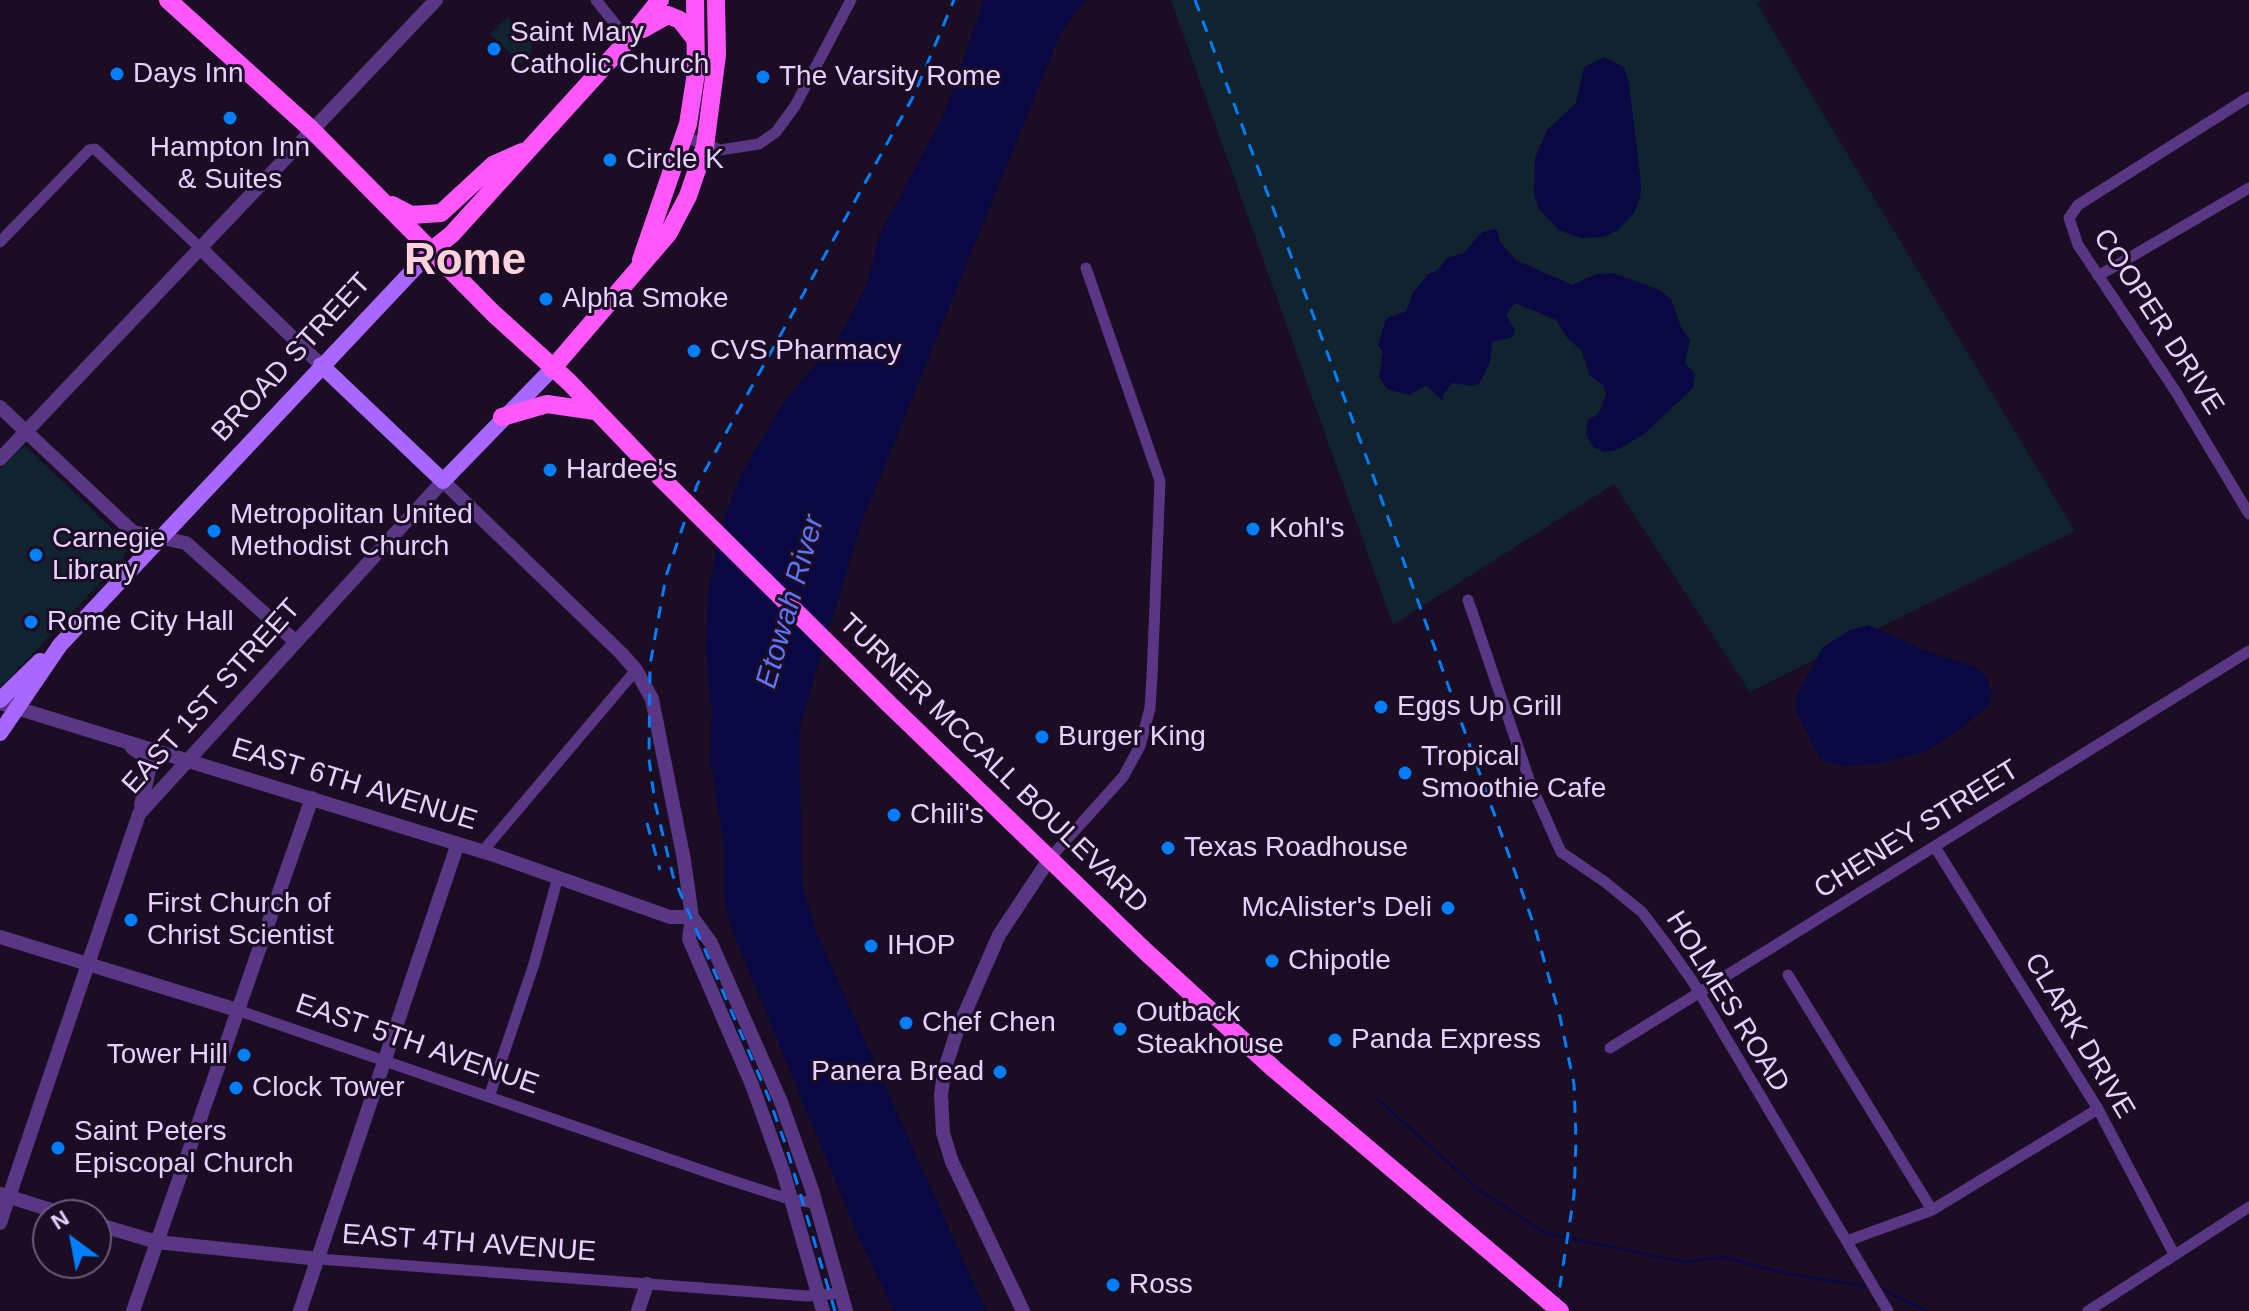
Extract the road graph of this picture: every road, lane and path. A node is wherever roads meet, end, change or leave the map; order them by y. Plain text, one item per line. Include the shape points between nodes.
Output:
1 (168, 0) edge
2 (436, 0) edge
3 (596, 0) edge
4 (660, 0) edge
5 (695, 0) edge
6 (716, 0) edge
7 (851, 0) edge
8 (695, 39) junction
9 (628, 40) junction
10 (2249, 97) edge
11 (311, 129) junction
12 (685, 137) junction
13 (705, 146) junction
14 (528, 149) junction
15 (2249, 188) edge
16 (383, 201) junction
17 (0, 242) edge
18 (199, 247) junction
19 (431, 251) junction
20 (639, 266) junction
21 (1086, 268) dead end
22 (2098, 276) junction
23 (321, 365) junction
24 (552, 369) junction
25 (0, 407) edge
26 (595, 411) junction
27 (502, 417) junction
28 (25, 432) junction
29 (0, 459) edge
30 (443, 481) junction
31 (2249, 514) edge
32 (162, 537) junction
33 (1468, 600) dead end
34 (296, 642) junction
35 (2249, 651) edge
36 (636, 670) junction
37 (5, 704) edge
38 (0, 733) edge
39 (107, 735) junction
40 (186, 762) junction
41 (312, 798) junction
42 (139, 814) junction
43 (457, 846) junction
44 (1935, 847) junction
45 (482, 852) junction
46 (1050, 858) junction
47 (558, 877) junction
48 (692, 917) junction
49 (0, 937) edge
50 (87, 964) junction
51 (1788, 975) dead end
52 (1698, 994) junction
53 (237, 1010) junction
54 (1610, 1048) dead end
55 (383, 1060) junction
56 (489, 1097) junction
57 (2098, 1109) junction
58 (5, 1196) edge
59 (792, 1200) junction
60 (816, 1203) junction
61 (32, 1204) edge
62 (2249, 1207) edge
63 (1932, 1210) junction
64 (0, 1223) edge
65 (112, 1229) edge
66 (1847, 1241) junction
67 (157, 1242) junction
68 (2174, 1254) junction
69 (319, 1259) junction
70 (647, 1284) junction
71 (841, 1293) junction
72 (819, 1295) junction
73 (133, 1311) edge
74 (300, 1311) edge
75 (638, 1311) edge
76 (823, 1311) edge
77 (846, 1311) edge
78 (1023, 1311) edge
79 (1560, 1311) edge
80 (1888, 1311) edge
81 (2088, 1311) edge

1 - 11 main road, TURNER MCCALL BOULEVARD
2 - 11 street
3 - 9 street
4 - 9 main road, BROAD STREET
5 - 8 main road
6 - 13 main road via 717,55
7 - 13 street via 776,132 741,149
8 - 9 main road via 680,20 668,15
8 - 12 main road via 696,73
9 - 14 main road, BROAD STREET
10 - 22 street, COOPER DRIVE via 2078,205 2069,226
11 - 16 main road, TURNER MCCALL BOULEVARD
11 - 18 street
12 - 13 street
12 - 20 main road
13 - 20 main road via 668,234
14 - 16 main road via 493,165 441,213 411,215
14 - 19 main road, BROAD STREET
15 - 22 street
16 - 19 main road, TURNER MCCALL BOULEVARD
17 - 18 street via 95,149
18 - 23 street
18 - 28 street
19 - 23 main road, BROAD STREET
19 - 24 main road, TURNER MCCALL BOULEVARD
20 - 24 main road
21 - 46 street via 1160,481 1152,677 1140,746 1123,777
22 - 31 street, COOPER DRIVE
23 - 30 main road
23 - 32 main road, BROAD STREET
24 - 26 main road, TURNER MCCALL BOULEVARD
24 - 27 main road, EAST 1ST STREET
25 - 28 street
26 - 27 main road via 547,404
26 - 46 main road, TURNER MCCALL BOULEVARD, bridge
27 - 30 main road, EAST 1ST STREET
28 - 29 street
28 - 32 street via 133,532
30 - 34 street, EAST 1ST STREET
30 - 36 street
32 - 34 street via 186,543
32 - 37 main road, BROAD STREET
33 - 52 street, HOLMES ROAD via 1531,785 1561,852 1642,912
34 - 40 street, EAST 1ST STREET
35 - 44 street, CHENEY STREET
36 - 45 street
36 - 48 street via 657,713
37 - 38 main road, BROAD STREET
37 - 39 street, EAST 6TH AVENUE
39 - 40 street, EAST 6TH AVENUE
39 - 42 street via 149,761
40 - 41 street, EAST 6TH AVENUE
40 - 42 street, EAST 1ST STREET
41 - 43 street, EAST 6TH AVENUE
41 - 53 street
42 - 50 street, EAST 1ST STREET
43 - 45 street, EAST 6TH AVENUE
43 - 55 street
44 - 52 street, CHENEY STREET
44 - 57 street, CLARK DRIVE
45 - 47 street, EAST 6TH AVENUE
46 - 78 street via 999,935 957,1031 941,1095 943,1133 952,1162
46 - 79 main road, TURNER MCCALL BOULEVARD, bridge via 1274,1069
47 - 48 street, EAST 6TH AVENUE via 670,917
47 - 56 street
48 - 59 street via 689,939 752,1085
48 - 60 street via 711,943 753,1033
49 - 50 street, EAST 5TH AVENUE
50 - 53 street, EAST 5TH AVENUE
50 - 58 street, EAST 1ST STREET
51 - 63 street
52 - 54 street, CHENEY STREET
52 - 66 street, HOLMES ROAD
53 - 55 street, EAST 5TH AVENUE
53 - 67 street
55 - 56 street, EAST 5TH AVENUE
55 - 69 street
56 - 59 street, EAST 5TH AVENUE
57 - 63 street
57 - 68 street, CLARK DRIVE
58 - 61 street
58 - 64 street, EAST 1ST STREET
59 - 60 street, EAST 5TH AVENUE
59 - 72 street
60 - 71 street
62 - 68 street
63 - 66 street
65 - 67 street, EAST 4TH AVENUE
66 - 80 street, HOLMES ROAD
67 - 69 street, EAST 4TH AVENUE
67 - 73 street
68 - 81 street
69 - 70 street, EAST 4TH AVENUE
69 - 74 street
70 - 72 street, EAST 4TH AVENUE
70 - 75 street
71 - 72 street, EAST 4TH AVENUE
71 - 77 street
72 - 76 street

